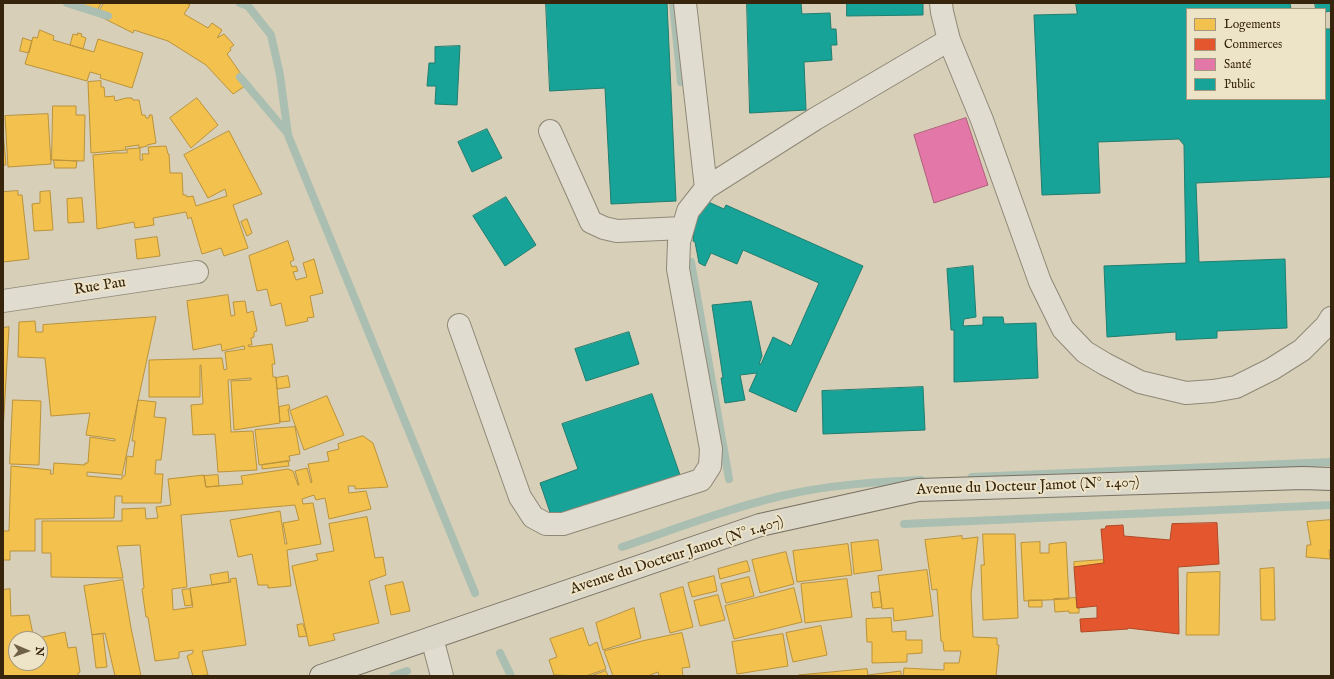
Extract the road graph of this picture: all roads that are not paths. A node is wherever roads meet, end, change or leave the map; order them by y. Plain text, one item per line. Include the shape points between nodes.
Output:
1 (684, 3) edge
2 (941, 3) edge
3 (949, 40) junction
4 (550, 131) dead end
5 (706, 188) junction
6 (683, 228) junction
7 (196, 272) dead end
8 (3, 301) edge
9 (1331, 318) edge
10 (459, 325) dead end
11 (1331, 479) edge
12 (432, 638) junction
13 (322, 676) edge
14 (442, 676) edge

1 - 5 street
2 - 3 street
3 - 5 street via 815,119
3 - 9 street via 982,120 1040,282 1063,329 1085,352 1140,382 1186,393 1213,391 1236,386 1272,369 1302,350
4 - 6 street via 591,222 617,231
5 - 6 street via 688,211
6 - 10 street via 679,242 678,269 711,449 710,466 701,480 563,524 546,524 533,517 520,497
7 - 8 street, Rue Pau
11 - 12 main road, Avenue du Docteur Jamot (N° 1.407) via 918,490 760,525
12 - 13 main road, Avenue du Docteur Jamot (N° 1.407)
12 - 14 street

